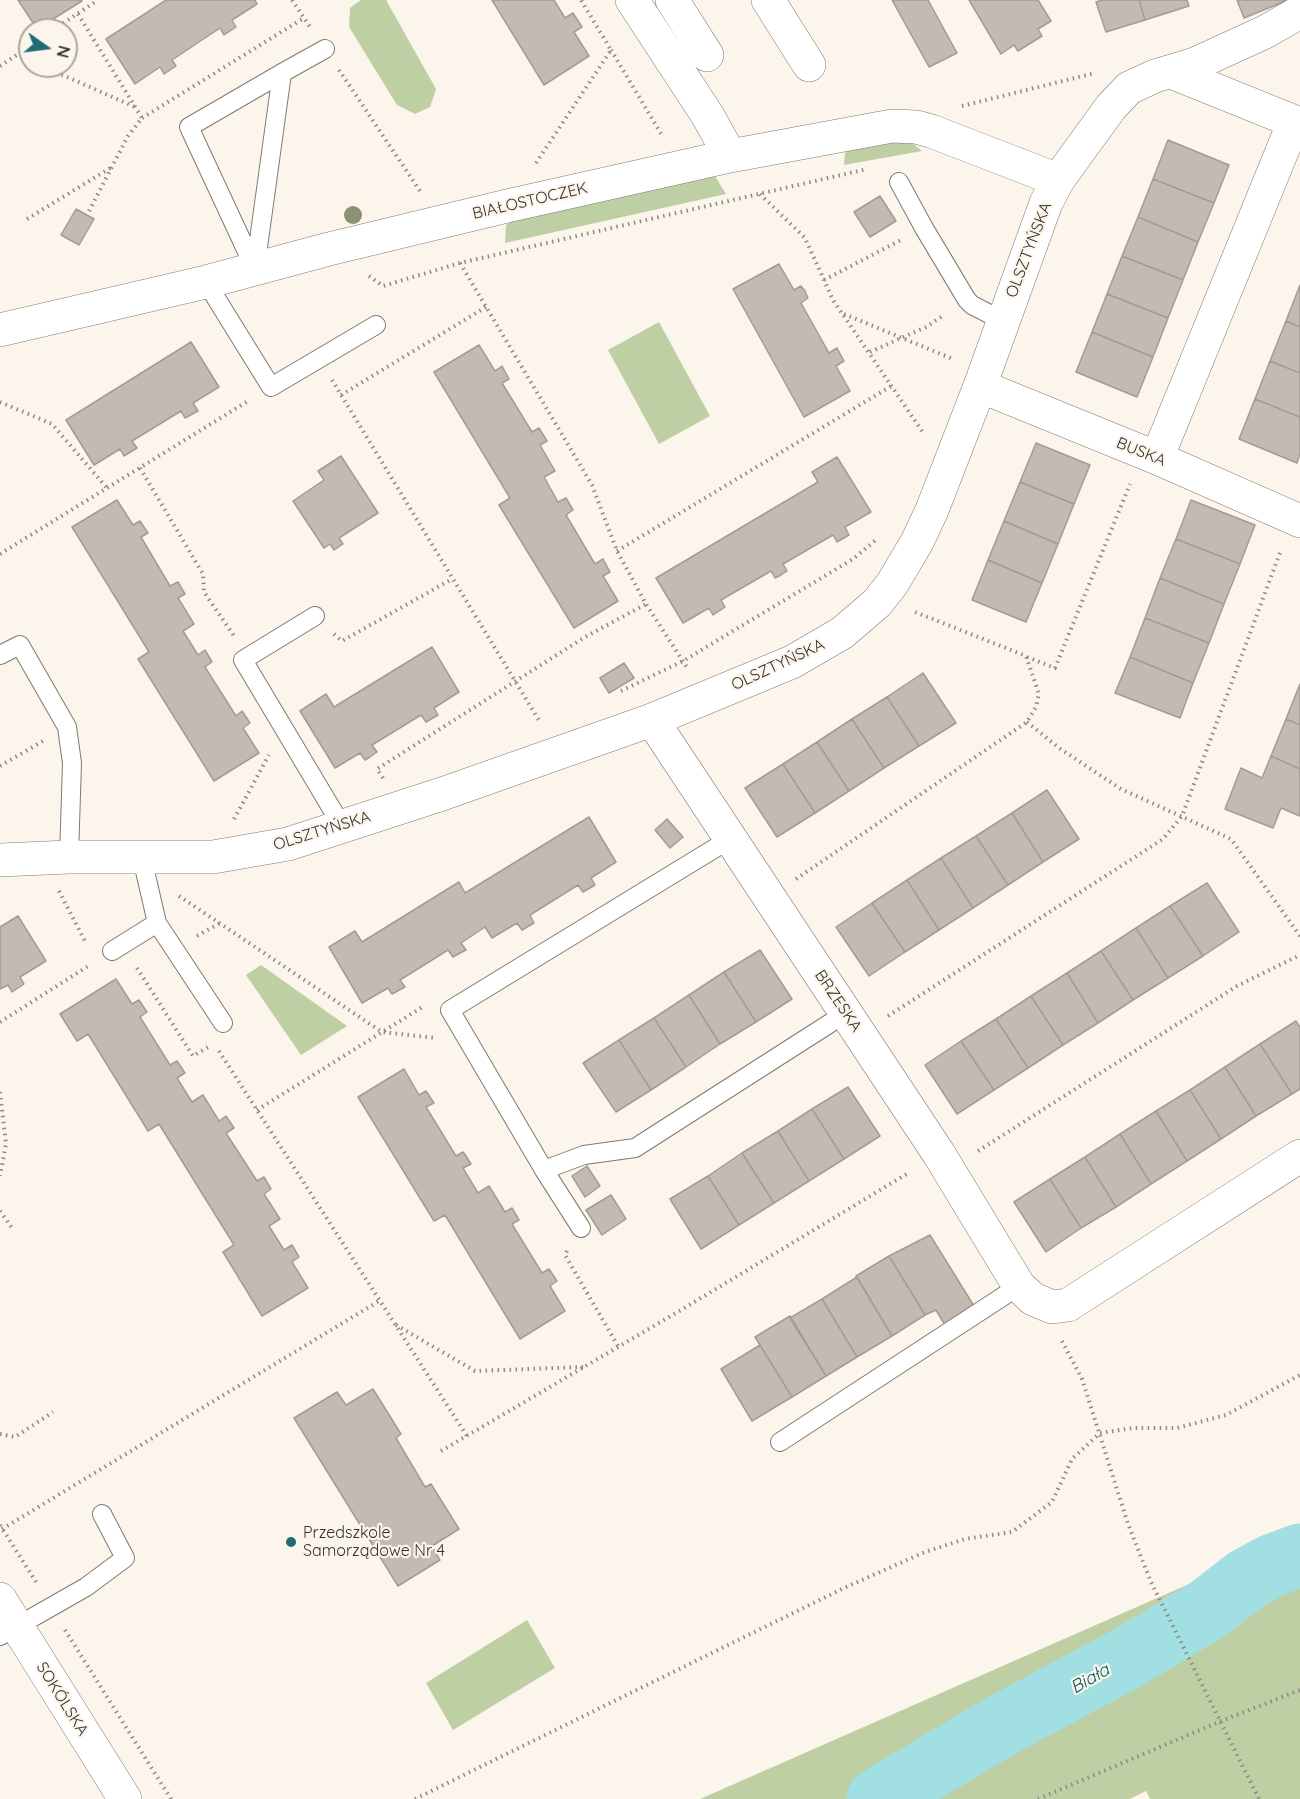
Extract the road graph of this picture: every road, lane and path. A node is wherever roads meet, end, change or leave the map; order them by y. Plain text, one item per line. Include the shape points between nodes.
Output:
1 (98, 0) edge
2 (292, 0) edge
3 (581, 0) edge
4 (632, 0) edge
5 (672, 0) edge
6 (768, 0) edge
7 (1300, 12) edge
8 (78, 14) junction
9 (72, 18) edge
10 (304, 18) junction
11 (325, 49) junction
12 (611, 50) junction
13 (18, 55) edge
14 (707, 55) dead end
15 (809, 65) dead end
16 (0, 66) edge
17 (1171, 72) junction
18 (282, 73) junction
19 (1096, 73) dead end
20 (69, 78) edge
21 (135, 107) junction
22 (958, 107) dead end
23 (142, 118) junction
24 (1297, 123) edge
25 (730, 156) junction
26 (113, 166) junction
27 (680, 167) junction
28 (1058, 180) junction
29 (899, 182) joint
30 (760, 194) junction
31 (507, 206) junction
32 (89, 211) dead end
33 (27, 219) dead end
34 (440, 222) junction
35 (924, 228) junction
36 (329, 249) junction
37 (460, 263) junction
38 (255, 269) junction
39 (824, 280) junction
40 (206, 282) junction
41 (967, 300) junction
42 (486, 307) junction
43 (844, 314) junction
44 (1003, 321) junction
45 (376, 325) dead end
46 (0, 330) edge
47 (903, 338) junction
48 (870, 352) junction
49 (318, 359) junction
50 (982, 379) junction
51 (893, 385) junction
52 (271, 387) junction
53 (341, 395) junction
54 (0, 402) edge
55 (1150, 456) junction
56 (140, 468) junction
57 (948, 470) junction
58 (107, 488) junction
59 (1297, 519) edge
60 (879, 537) dead end
61 (617, 551) junction
62 (0, 554) edge
63 (452, 579) junction
64 (882, 596) junction
65 (646, 604) junction
66 (315, 615) joint
67 (0, 655) edge
68 (249, 656) junction
69 (1026, 656) junction
70 (683, 662) junction
71 (514, 682) junction
72 (617, 693) dead end
73 (706, 698) junction
74 (652, 720) junction
75 (1027, 722) junction
76 (67, 727) junction
77 (284, 728) junction
78 (559, 753) junction
79 (0, 766) edge
80 (401, 806) junction
81 (1182, 816) junction
82 (342, 826) junction
83 (730, 839) junction
84 (213, 857) junction
85 (56, 858) junction
86 (0, 860) edge
87 (144, 863) junction
88 (768, 898) junction
89 (157, 923) junction
90 (1300, 936) edge
91 (117, 948) junction
92 (1300, 955) edge
93 (96, 961) junction
94 (430, 1003) dead end
95 (0, 1022) edge
96 (223, 1023) dead end
97 (853, 1024) junction
98 (382, 1032) junction
99 (466, 1040) junction
100 (0, 1092) edge
101 (256, 1110) junction
102 (1300, 1156) edge
103 (944, 1162) junction
104 (544, 1170) junction
105 (0, 1176) edge
106 (0, 1211) edge
107 (12, 1228) dead end
108 (581, 1228) joint
109 (1031, 1294) junction
110 (379, 1301) junction
111 (393, 1324) junction
112 (618, 1346) junction
113 (584, 1367) junction
114 (1300, 1375) edge
115 (53, 1412) dead end
116 (1100, 1433) junction
117 (0, 1434) edge
118 (467, 1436) junction
119 (780, 1442) dead end
120 (441, 1451) dead end
121 (102, 1514) dead end
122 (1, 1527) edge
123 (51, 1607) junction
124 (6, 1620) edge
125 (1300, 1690) edge
126 (1221, 1721) junction
127 (125, 1799) edge
128 (171, 1799) edge
129 (415, 1799) edge
130 (1038, 1799) edge
131 (1259, 1799) edge

1 - 8 path
2 - 10 path
3 - 12 path
4 - 25 street
5 - 14 street
6 - 15 street
7 - 17 street, OLSZTYŃSKA via 1265,32
8 - 9 path
8 - 21 path
10 - 11 path
10 - 23 path
11 - 18 lane
11 - 34 path
12 - 27 path
12 - 31 path
13 - 16 path
17 - 24 street
17 - 28 street, OLSZTYŃSKA via 1141,82 1120,95
18 - 38 lane
18 - 38 lane via 189,128
19 - 22 path
20 - 21 path
21 - 23 path
23 - 26 path
24 - 55 street
25 - 27 street, BIAŁOSTOCZEK
25 - 28 street, BIAŁOSTOCZEK via 906,125
26 - 32 path
26 - 33 path
27 - 31 street, BIAŁOSTOCZEK
28 - 44 street, OLSZTYŃSKA
29 - 30 path via 891,169 878,166
29 - 35 lane
30 - 37 path
30 - 39 path via 805,238
31 - 34 street, BIAŁOSTOCZEK
34 - 36 street, BIAŁOSTOCZEK
35 - 39 path
35 - 41 lane
36 - 37 path via 384,286
36 - 38 street, BIAŁOSTOCZEK
37 - 42 path
38 - 40 street, BIAŁOSTOCZEK
39 - 43 path
40 - 46 street, BIAŁOSTOCZEK
40 - 52 lane
41 - 44 lane
41 - 47 path
42 - 53 path
42 - 61 path via 592,485
43 - 47 path
43 - 48 path
44 - 50 street, OLSZTYŃSKA
45 - 49 lane
47 - 48 path
47 - 50 path
48 - 51 path
49 - 52 lane
49 - 53 path
50 - 55 street, BUSKA
50 - 57 street, OLSZTYŃSKA
51 - 57 path
51 - 61 path
52 - 56 path
53 - 63 path
54 - 58 path via 51,424
55 - 59 street, BUSKA
55 - 69 path via 1055,668
56 - 58 path
56 - 68 path via 203,574 204,592
57 - 64 street, OLSZTYŃSKA via 917,542
58 - 62 path
59 - 81 path via 1251,625
60 - 70 path via 853,559
61 - 65 path
63 - 66 path via 342,641
63 - 71 path
64 - 69 path
64 - 73 street, OLSZTYŃSKA via 860,619 805,655
65 - 70 path
65 - 71 path
66 - 68 lane
67 - 76 lane via 20,645
68 - 77 lane via 243,660
69 - 75 path via 1039,693
70 - 72 path
70 - 73 path
71 - 78 path
71 - 80 path via 377,769
73 - 74 street, OLSZTYŃSKA
74 - 78 street, OLSZTYŃSKA
74 - 83 street, BRZESKA
75 - 81 path via 1121,789
75 - 88 path
76 - 79 path
76 - 85 lane via 72,763
77 - 82 lane
77 - 84 path
78 - 80 street, OLSZTYŃSKA
80 - 82 street, OLSZTYŃSKA
81 - 90 path via 1231,839
81 - 97 path via 1163,839
82 - 84 street, OLSZTYŃSKA via 288,844
83 - 88 street, BRZESKA
83 - 99 lane via 450,1010
84 - 87 street, OLSZTYŃSKA
85 - 86 street, OLSZTYŃSKA
85 - 87 street, OLSZTYŃSKA
85 - 93 path
87 - 89 lane
87 - 98 path via 166,887
88 - 97 street, BRZESKA
89 - 91 lane
89 - 96 lane
91 - 93 path
91 - 101 path via 193,1056 214,1043
92 - 103 path via 1237,986
93 - 95 path
94 - 98 path
97 - 103 street, BRZESKA
97 - 104 lane via 635,1148 584,1155
98 - 99 path
98 - 101 path
99 - 104 lane
100 - 105 path via 6,1144
101 - 110 path
102 - 109 street via 1068,1305 1052,1307
103 - 109 street, BRZESKA
103 - 112 path
104 - 108 lane
106 - 107 path
108 - 112 path via 565,1255
109 - 116 path via 1082,1379
109 - 119 lane
110 - 111 path
110 - 122 path
111 - 113 path via 475,1371
111 - 118 path
112 - 113 path
113 - 118 path
114 - 116 path via 1226,1415 1177,1428
115 - 117 path via 15,1437
116 - 126 path via 1151,1582
116 - 129 path via 1072,1459 1052,1502 1012,1532 964,1539 925,1552
118 - 120 path
121 - 123 lane via 125,1558
122 - 123 path
123 - 124 lane
123 - 128 path
124 - 127 street, SOKÓLSKA
125 - 126 path
126 - 130 path
126 - 131 path

